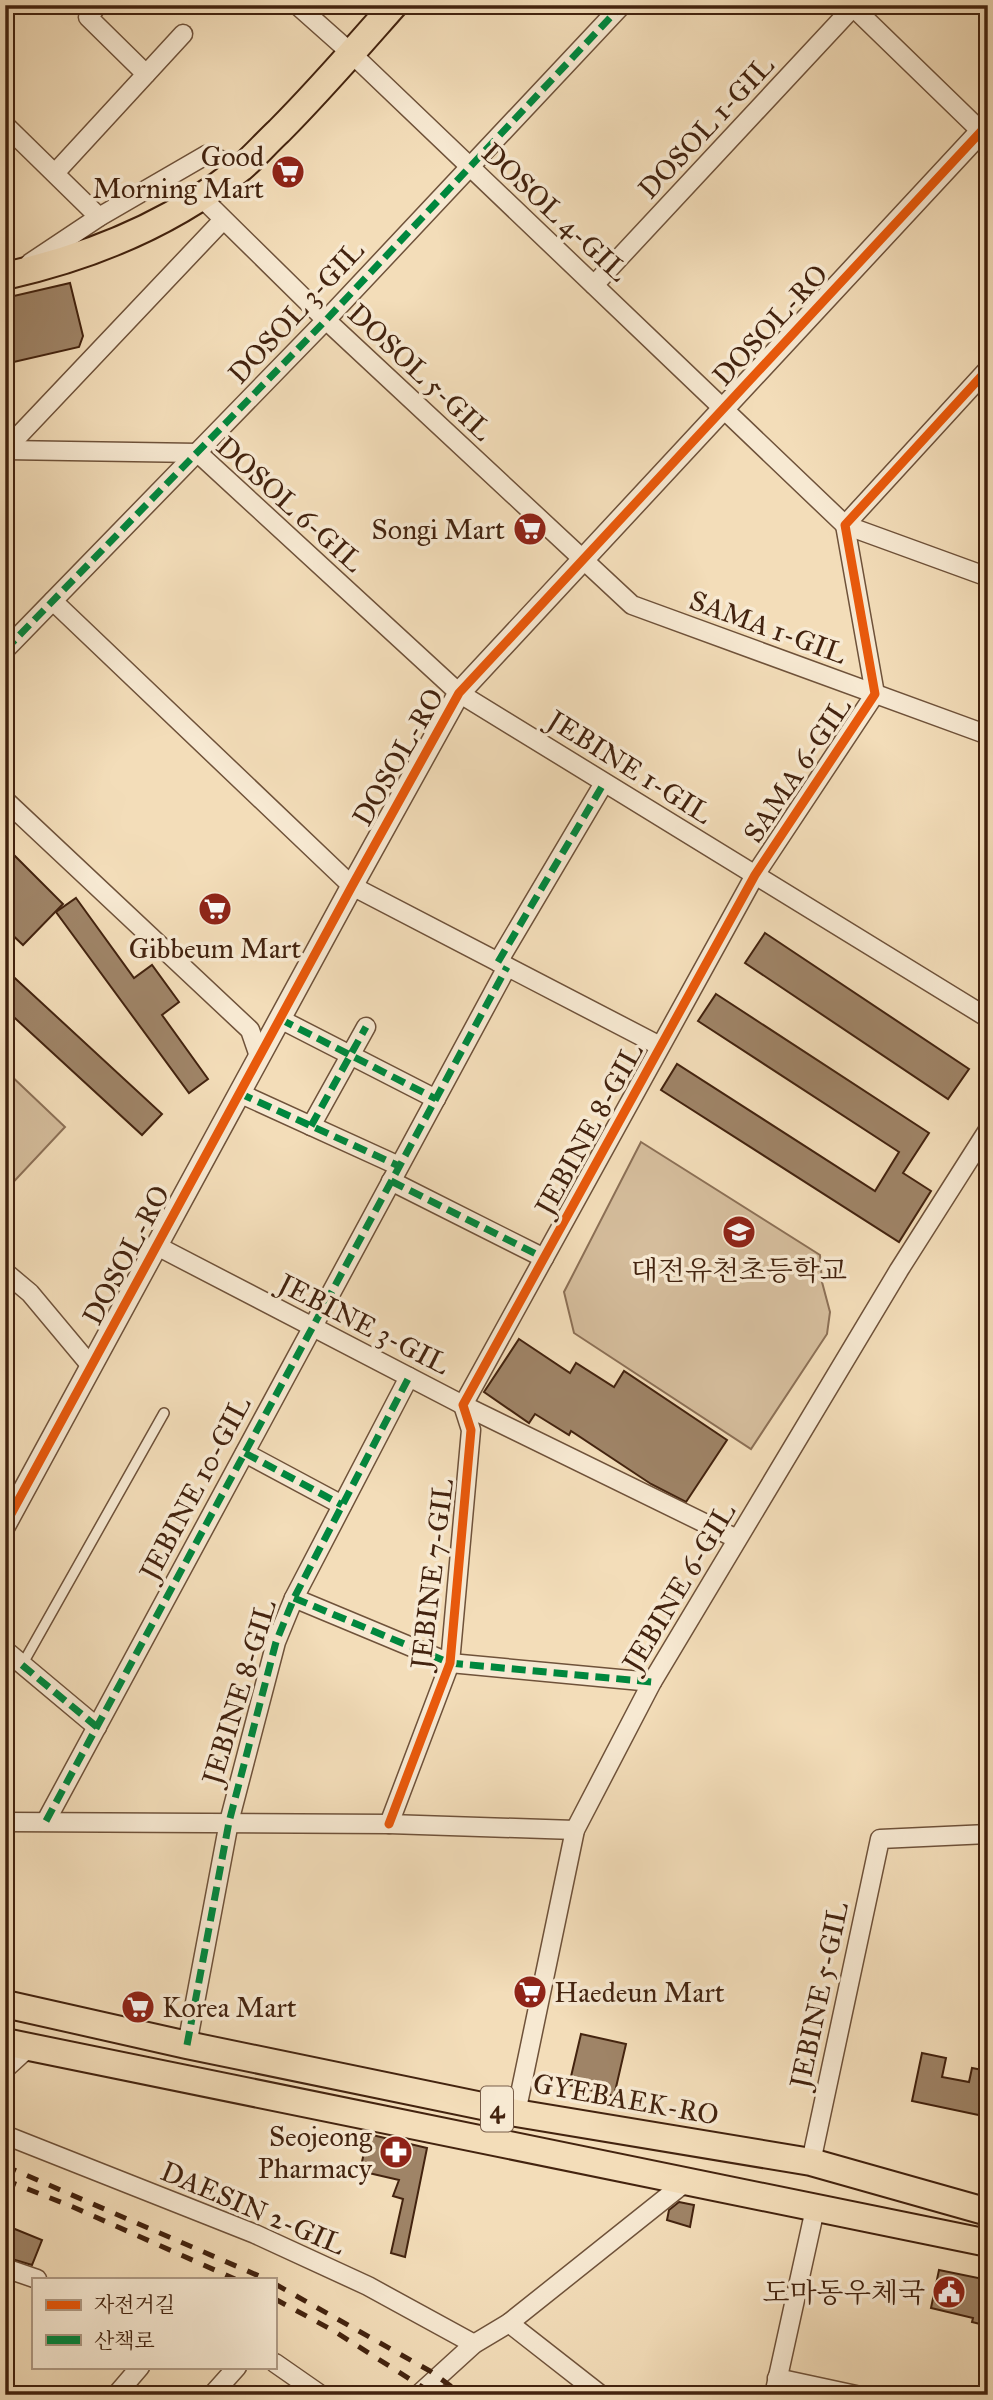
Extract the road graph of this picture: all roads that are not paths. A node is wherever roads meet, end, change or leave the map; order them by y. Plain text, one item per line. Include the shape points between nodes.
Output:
1 (98, 5) edge
2 (298, 5) edge
3 (394, 5) edge
4 (622, 5) edge
5 (853, 6) edge
6 (183, 34) dead end
7 (351, 53) junction
8 (146, 74) junction
9 (5, 125) edge
10 (986, 131) edge
11 (468, 166) junction
12 (242, 167) junction
13 (54, 173) junction
14 (201, 197) junction
15 (99, 217) junction
16 (223, 220) junction
17 (9, 275) edge
18 (594, 285) junction
19 (326, 320) junction
20 (988, 369) edge
21 (723, 408) junction
22 (5, 450) edge
23 (198, 453) junction
24 (845, 525) junction
25 (583, 560) junction
26 (988, 577) edge
27 (53, 601) junction
28 (5, 650) edge
29 (459, 693) junction
30 (875, 694) junction
31 (988, 735) edge
32 (604, 783) junction
33 (5, 800) edge
34 (755, 875) junction
35 (352, 886) junction
36 (502, 964) junction
37 (988, 1018) edge
38 (280, 1019) junction
39 (366, 1027) dead end
40 (660, 1046) junction
41 (351, 1054) junction
42 (259, 1056) junction
43 (239, 1093) junction
44 (436, 1099) junction
45 (311, 1126) junction
46 (988, 1130) edge
47 (395, 1173) junction
48 (157, 1246) junction
49 (544, 1258) junction
50 (5, 1272) edge
51 (313, 1327) junction
52 (91, 1366) junction
53 (409, 1377) junction
54 (463, 1405) junction
55 (164, 1413) dead end
56 (244, 1452) junction
57 (342, 1505) junction
58 (5, 1525) edge
59 (737, 1539) junction
60 (294, 1598) junction
61 (5, 1650) edge
62 (450, 1663) junction
63 (22, 1665) junction
64 (652, 1682) junction
65 (97, 1727) junction
66 (46, 1821) junction
67 (5, 1822) edge
68 (229, 1822) junction
69 (390, 1824) junction
70 (575, 1830) junction
71 (988, 1834) edge
72 (5, 2004) edge
73 (17, 2045) edge
74 (187, 2045) junction
75 (5, 2069) edge
76 (516, 2113) junction
77 (5, 2134) edge
78 (811, 2162) junction
79 (687, 2181) junction
80 (815, 2209) junction
81 (988, 2212) edge
82 (988, 2243) edge
83 (5, 2268) edge
84 (34, 2278) edge
85 (509, 2323) junction
86 (474, 2344) junction
87 (276, 2364) edge
88 (139, 2368) edge
89 (236, 2368) edge
90 (775, 2386) edge
91 (313, 2393) edge
92 (116, 2395) edge
93 (212, 2395) edge
94 (418, 2395) edge
95 (601, 2395) edge
96 (856, 2395) edge

1 - 8 street via 88,17
2 - 7 street, DOSOL 4-GIL
3 - 7 main road
4 - 11 street, DOSOL 3-GIL
5 - 10 street
5 - 18 street, DOSOL 1-GIL
6 - 8 street
7 - 11 street, DOSOL 4-GIL
7 - 12 main road
8 - 13 street
9 - 13 street
10 - 21 street, DOSOL-RO
11 - 18 street, DOSOL 4-GIL
11 - 19 street, DOSOL 3-GIL
12 - 14 main road
12 - 15 street via 206,155
13 - 15 street
14 - 16 street, DOSOL 5-GIL
14 - 17 main road via 135,234
15 - 17 street
16 - 19 street, DOSOL 5-GIL
16 - 22 street
18 - 21 street, DOSOL 4-GIL
19 - 23 street, DOSOL 3-GIL
19 - 25 street, DOSOL 5-GIL
20 - 24 street
21 - 24 street, DOSOL 4-GIL
21 - 25 street, DOSOL-RO
22 - 23 street, DOSOL 6-GIL
23 - 27 street, DOSOL 3-GIL
23 - 29 street, DOSOL 6-GIL
24 - 26 street
24 - 30 street, SAMA 6-GIL
25 - 29 street, DOSOL-RO
25 - 30 street, SAMA 1-GIL via 632,605
27 - 28 street, DOSOL 3-GIL
27 - 35 street
29 - 32 street, JEBINE 1-GIL
29 - 35 street, DOSOL-RO
30 - 31 street, SAMA 1-GIL
30 - 34 street, SAMA 6-GIL
32 - 34 street, JEBINE 1-GIL
32 - 36 street, JEBINE 10-GIL
33 - 42 street via 250,1030
34 - 37 street, JEBINE 1-GIL
34 - 40 street, JEBINE 8-GIL
35 - 36 street
35 - 38 street, DOSOL-RO
36 - 40 street
36 - 44 street, JEBINE 10-GIL
38 - 41 street
38 - 42 street, DOSOL-RO
39 - 41 street
40 - 49 street, JEBINE 8-GIL
41 - 44 street
41 - 45 street
42 - 43 street, DOSOL-RO
43 - 45 street
43 - 48 street, DOSOL-RO
44 - 47 street, JEBINE 10-GIL
45 - 47 street
46 - 59 street, JEBINE 6-GIL
47 - 49 street
47 - 51 street, JEBINE 10-GIL
48 - 51 street, JEBINE 3-GIL
48 - 52 street, DOSOL-RO
49 - 54 street, JEBINE 8-GIL
50 - 52 street via 30,1293
51 - 53 street, JEBINE 3-GIL
51 - 56 street, JEBINE 10-GIL
52 - 58 street, DOSOL-RO
53 - 54 street, JEBINE 3-GIL
53 - 57 street, JEBINE 8-GIL
54 - 59 street, JEBINE 3-GIL
54 - 62 street, JEBINE 7-GIL via 471,1430
55 - 63 lane
56 - 57 street
56 - 65 street, JEBINE 10-GIL
57 - 60 street, JEBINE 8-GIL
59 - 64 street, JEBINE 6-GIL
60 - 62 street, JEBINE 7-GIL
60 - 68 street, JEBINE 8-GIL via 276,1642
61 - 63 street
62 - 64 street, JEBINE 7-GIL
62 - 69 street, JEBINE 7-GIL
63 - 65 street
64 - 70 street, JEBINE 6-GIL
65 - 66 street, JEBINE 10-GIL
66 - 67 street
66 - 68 street
68 - 69 street
68 - 74 street, JEBINE 8-GIL
69 - 70 street
70 - 76 street, JEBINE 6-GIL
71 - 78 street, JEBINE 5-GIL via 880,1839
72 - 74 main road, GYEBAEK-RO / 4
73 - 75 street
73 - 79 main road, 4
74 - 76 main road, GYEBAEK-RO / 4
76 - 78 main road, GYEBAEK-RO / 4
77 - 86 street, DAESIN 2-GIL via 268,2240 368,2286
78 - 81 main road, GYEBAEK-RO / 4
79 - 80 main road, 4
79 - 85 street
80 - 82 main road, 4
80 - 90 street
83 - 84 street
85 - 86 street
85 - 95 street
86 - 94 street
87 - 91 street
88 - 92 street
89 - 93 street
90 - 96 street

